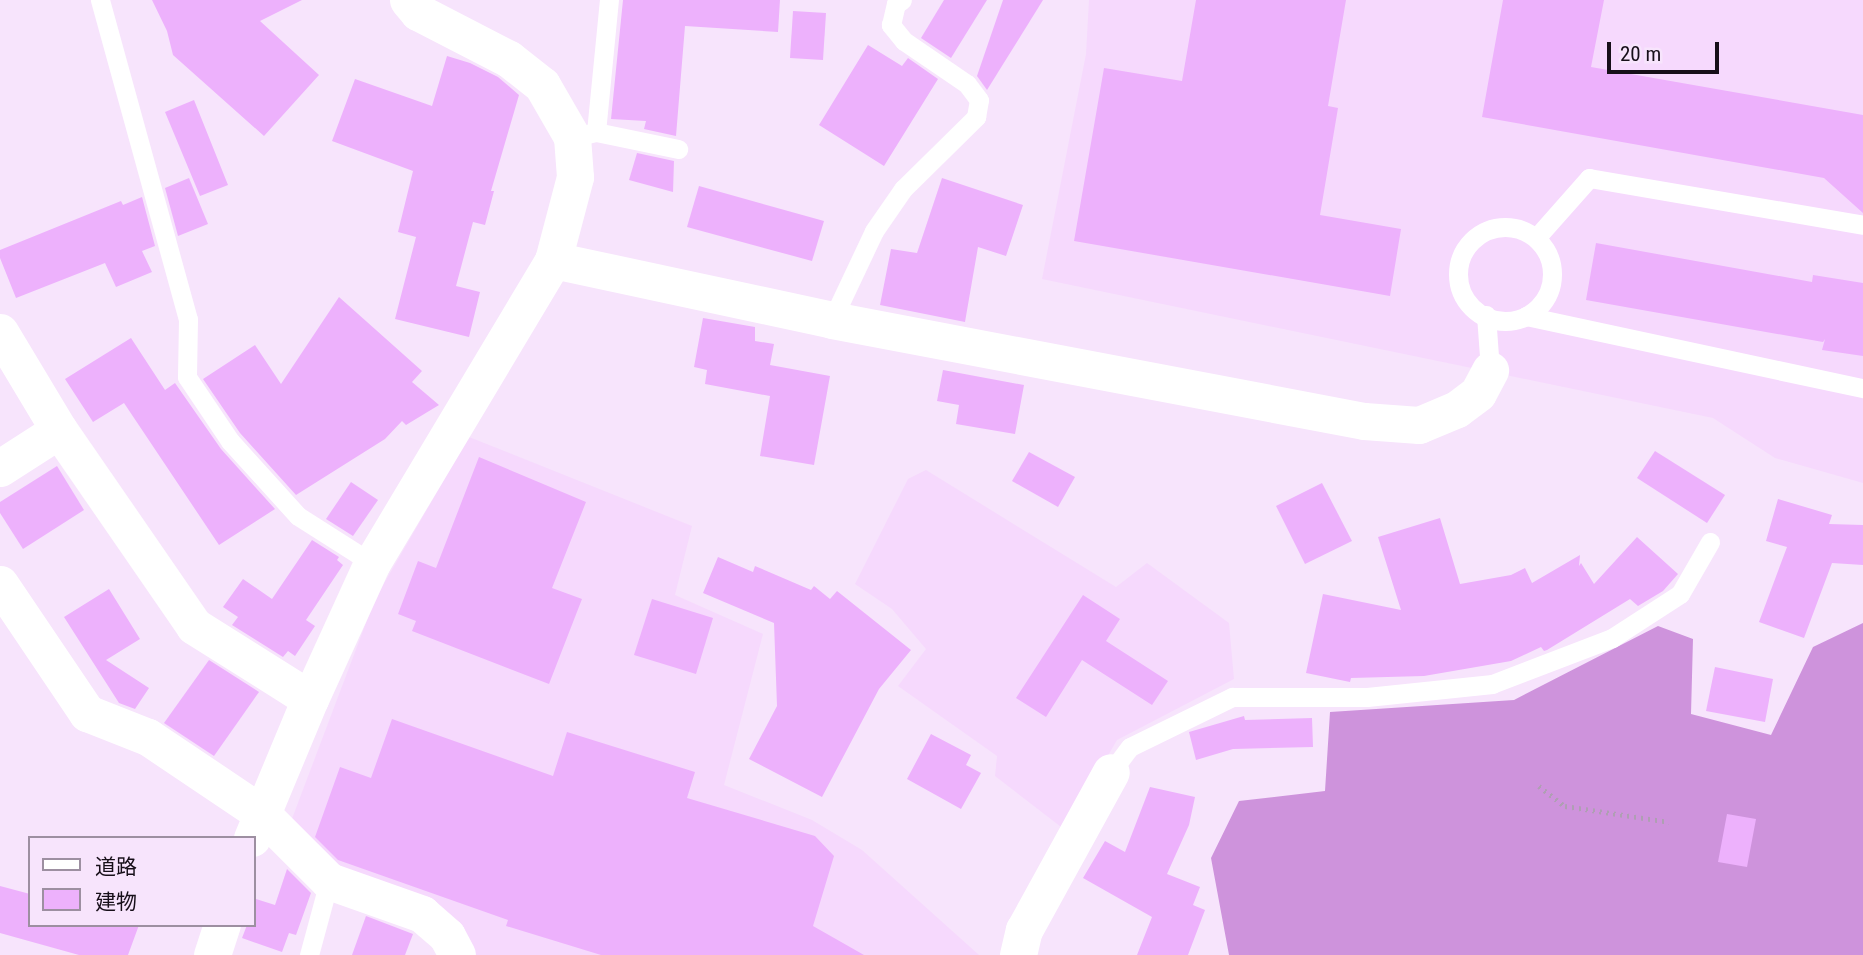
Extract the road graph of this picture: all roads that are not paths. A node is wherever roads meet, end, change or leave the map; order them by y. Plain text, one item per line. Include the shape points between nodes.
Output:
1 (100, 0) edge
2 (408, 0) edge
3 (609, 0) edge
4 (902, 0) edge
5 (584, 135) junction
6 (678, 149) dead end
7 (1863, 225) edge
8 (1536, 238) junction
9 (553, 260) junction
10 (1486, 315) junction
11 (1525, 316) junction
12 (832, 320) junction
13 (0, 332) edge
14 (1490, 370) joint
15 (1863, 388) edge
16 (59, 430) junction
17 (0, 468) edge
18 (1710, 542) dead end
19 (372, 563) junction
20 (0, 584) edge
21 (310, 699) junction
22 (1111, 772) joint
23 (257, 825) edge
24 (329, 881) junction
25 (221, 927) edge
26 (212, 955) edge
27 (309, 955) edge
28 (457, 955) edge
29 (1018, 955) edge

1 - 19 lane via 188,319 187,377 230,441 298,516
2 - 5 street via 418,12 509,59 542,85
3 - 5 lane
4 - 12 lane via 896,4 891,25 904,41 967,84 979,100 976,117 903,189 874,231
5 - 6 lane
5 - 9 street
7 - 8 lane via 1589,178
8 - 10 lane via 1508,227 1479,234 1469,244 1460,264 1460,288 1468,302
8 - 11 lane via 1551,264 1552,279 1548,294
9 - 12 street
9 - 19 street
10 - 11 lane via 1510,320
10 - 14 lane
11 - 15 lane
12 - 14 street via 1364,421 1419,425 1457,409 1478,393
13 - 16 street
16 - 17 street
16 - 21 street via 194,626
18 - 22 lane via 1680,594 1600,643 1492,684 1367,697 1232,696 1130,747
19 - 21 street
20 - 23 street via 87,713 148,737
21 - 23 street
22 - 29 street via 1024,930
23 - 24 street
24 - 27 lane
24 - 28 street via 422,914 447,936
25 - 26 street

